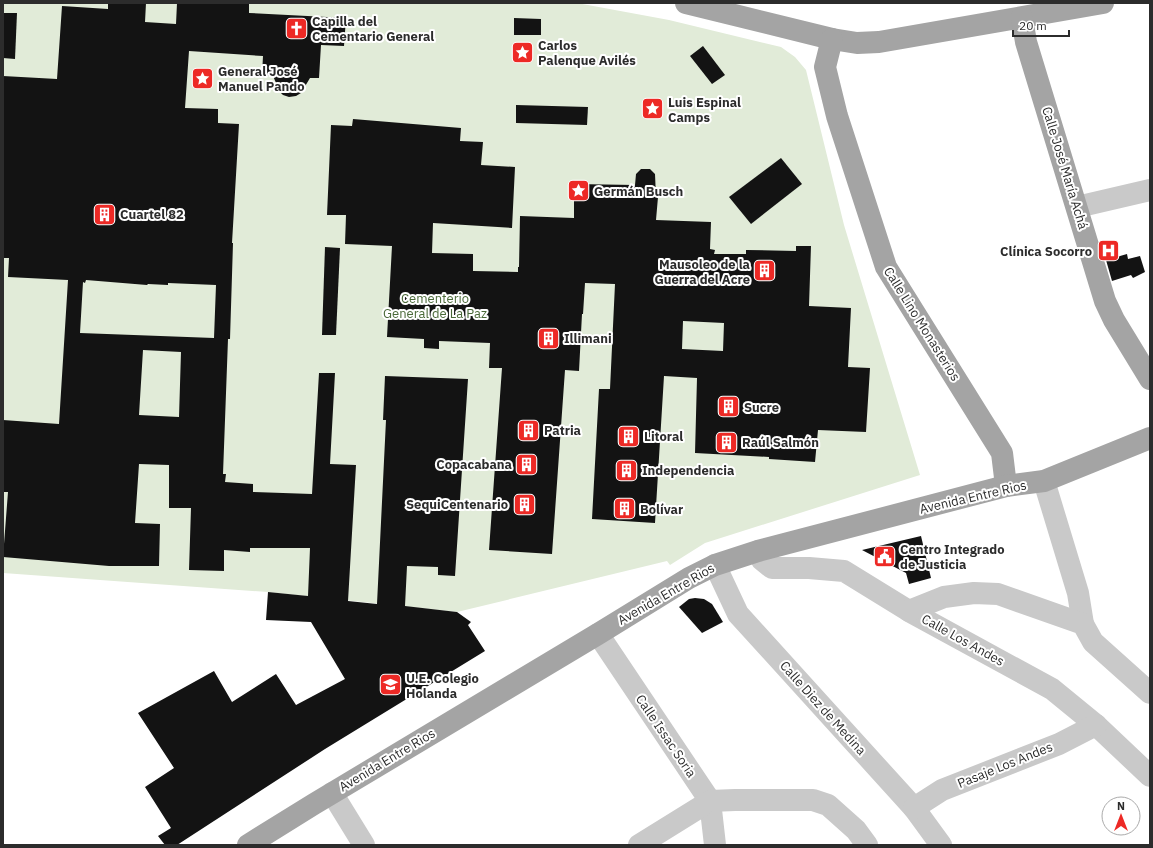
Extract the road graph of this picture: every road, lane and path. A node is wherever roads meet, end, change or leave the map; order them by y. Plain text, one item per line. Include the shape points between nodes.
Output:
1 (686, 3) edge
2 (1103, 3) edge
3 (1022, 18) junction
4 (832, 39) junction
5 (1150, 190) edge
6 (1077, 207) junction
7 (1150, 379) edge
8 (1150, 438) edge
9 (1044, 481) junction
10 (1006, 486) junction
11 (758, 551) junction
12 (715, 565) junction
13 (909, 611) junction
14 (1083, 624) junction
15 (598, 634) junction
16 (1150, 693) edge
17 (1096, 725) junction
18 (1150, 776) edge
19 (332, 793) junction
20 (710, 801) junction
21 (914, 808) junction
22 (248, 845) edge
23 (364, 845) edge
24 (639, 845) edge
25 (715, 845) edge
26 (867, 845) edge
27 (941, 845) edge

1 - 4 main road
2 - 3 main road
3 - 4 main road via 880,42 857,43
3 - 6 main road, Calle José María Achá via 1026,42
4 - 10 main road, Calle Lino Monasterios via 825,67 837,116 886,268 1002,453
5 - 6 street
6 - 7 main road, Calle José María Achá via 1114,320
8 - 9 main road, Avenida Entre Rios
9 - 10 main road, Avenida Entre Rios
9 - 14 street via 1078,593
10 - 11 main road, Avenida Entre Rios
11 - 12 main road, Avenida Entre Rios
11 - 13 street, Calle Los Andes via 762,560 772,568 844,571
12 - 15 main road, Avenida Entre Rios via 689,578
12 - 21 street, Calle Diez de Medina via 738,614
13 - 14 street via 944,597 974,593 998,594
13 - 17 street, Calle Los Andes via 1052,689
14 - 16 street via 1093,642
15 - 19 main road, Avenida Entre Rios
15 - 20 street, Calle Issac Soria
17 - 18 street, Calle Los Andes
17 - 21 street, Pasaje Los Andes via 1059,744 942,790
19 - 22 main road, Avenida Entre Rios
19 - 23 street
20 - 24 street
20 - 25 street, Calle Issac Soria
20 - 26 street via 813,800 828,805 856,830
21 - 27 street, Calle Diez de Medina

